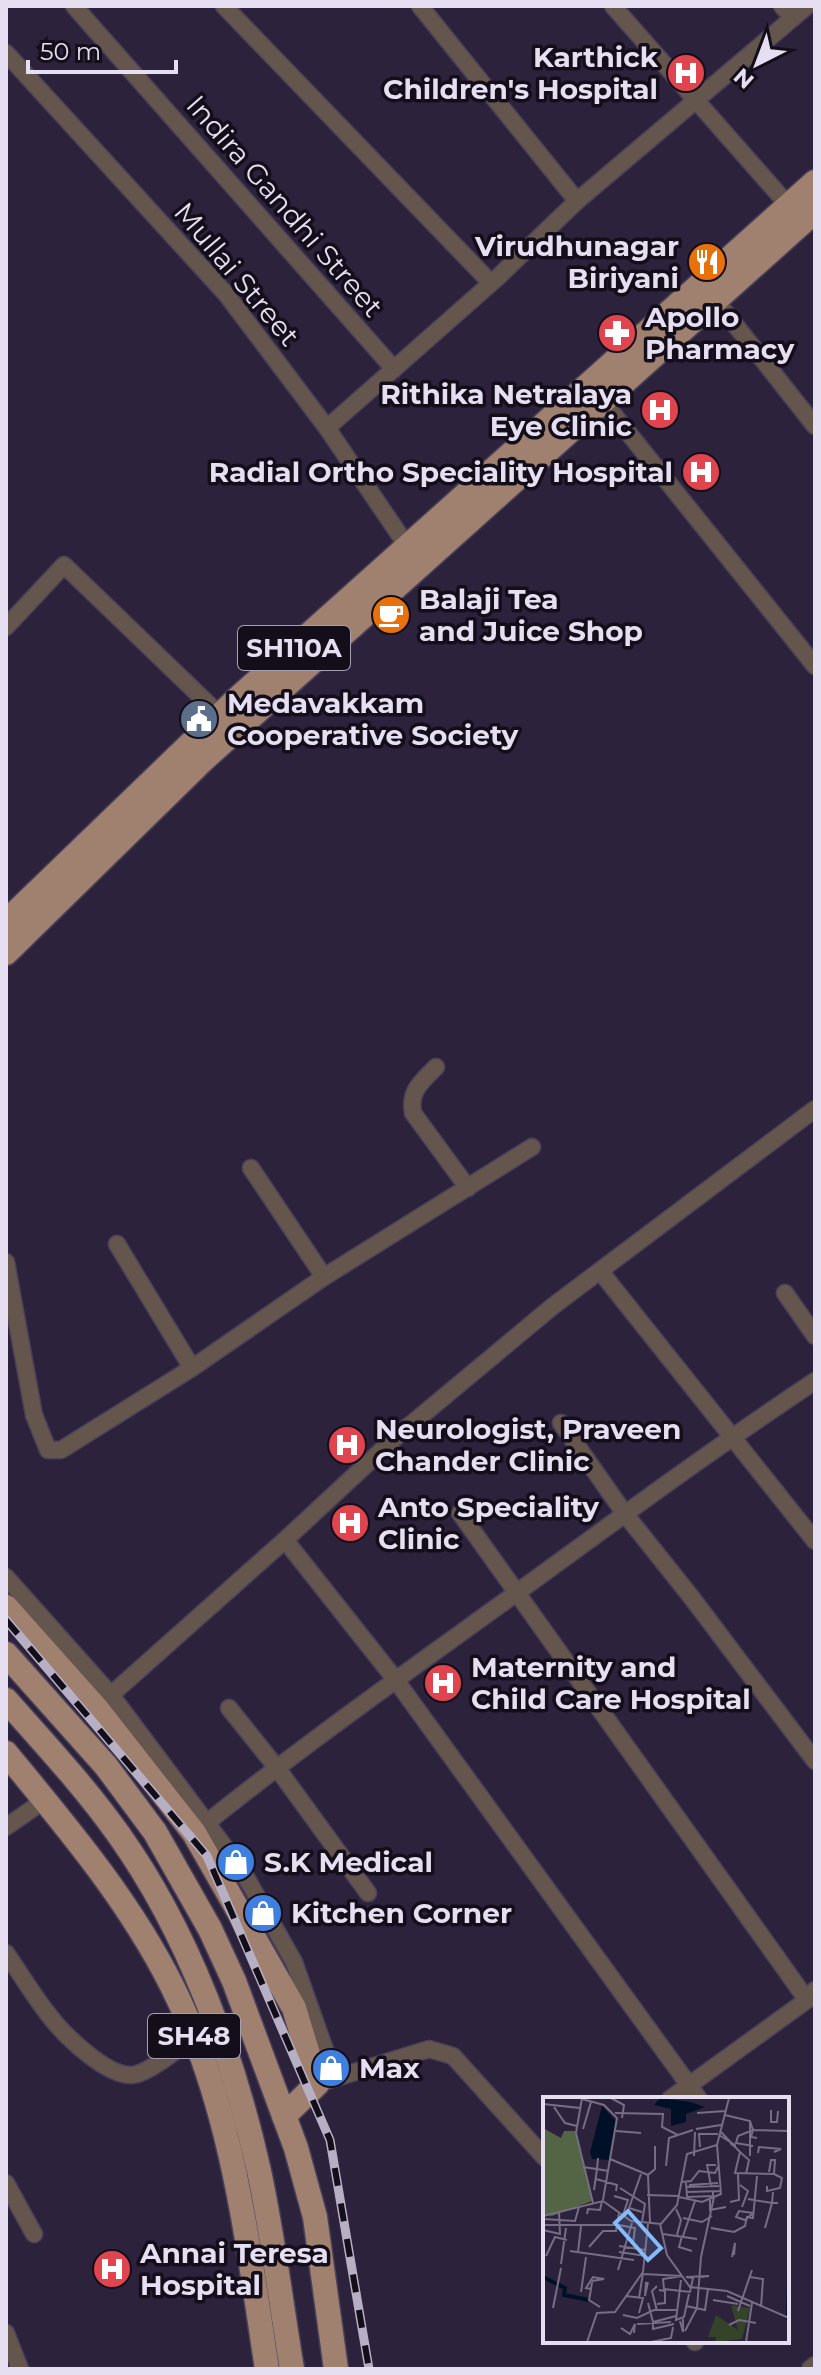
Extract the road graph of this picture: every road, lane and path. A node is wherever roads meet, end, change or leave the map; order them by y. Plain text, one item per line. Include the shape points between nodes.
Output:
1 (74, 6) edge
2 (224, 6) edge
3 (420, 6) edge
4 (613, 6) edge
5 (807, 6) edge
6 (788, 12) edge
7 (6, 53) edge
8 (696, 99) junction
9 (577, 201) junction
10 (808, 203) edge
11 (491, 283) junction
12 (713, 301) junction
13 (394, 369) junction
14 (595, 392) junction
15 (815, 426) edge
16 (327, 428) junction
17 (407, 546) junction
18 (8, 620) edge
19 (815, 666) edge
20 (227, 723) junction
21 (10, 930) edge
22 (436, 1067) dead end
23 (815, 1109) edge
24 (532, 1147) dead end
25 (251, 1168) dead end
26 (468, 1188) junction
27 (117, 1244) dead end
28 (6, 1264) edge
29 (600, 1271) junction
30 (324, 1277) junction
31 (785, 1293) dead end
32 (815, 1336) edge
33 (192, 1368) junction
34 (815, 1381) edge
35 (561, 1423) dead end
36 (732, 1437) junction
37 (460, 1513) dead end
38 (625, 1514) junction
39 (285, 1540) junction
40 (815, 1541) edge
41 (6, 1577) edge
42 (517, 1593) junction
43 (6, 1607) edge
44 (8, 1656) edge
45 (395, 1679) junction
46 (6, 1700) edge
47 (104, 1701) junction
48 (229, 1708) dead end
49 (6, 1753) edge
50 (815, 1761) edge
51 (277, 1768) junction
52 (45, 1800) junction
53 (6, 1827) edge
54 (201, 1828) junction
55 (368, 1893) dead end
56 (6, 1953) edge
57 (811, 1995) edge
58 (194, 2037) junction
59 (326, 2081) junction
60 (695, 2092) edge
61 (284, 2116) junction
62 (543, 2156) edge
63 (6, 2183) edge
64 (34, 2234) dead end
65 (6, 2333) edge
66 (815, 2365) edge
67 (20, 2369) edge
68 (267, 2369) edge
69 (292, 2369) edge
70 (336, 2369) edge
71 (810, 2369) edge

1 - 13 street, Indira Gandhi Street
2 - 11 street
3 - 9 street
4 - 8 street
5 - 6 street
6 - 8 street
7 - 16 street, Mullai Street via 226,294
8 - 9 street
8 - 10 street
9 - 11 street
10 - 12 main road, SH110A
10 - 14 main road, SH110A
11 - 13 street
12 - 14 main road, SH110A
12 - 15 street
13 - 16 street
14 - 17 main road, SH110A
14 - 19 street
14 - 20 main road, SH110A
16 - 17 street, Mullai Street
17 - 20 main road, SH110A
18 - 20 street via 64,565
20 - 21 main road, SH110A
22 - 26 street via 413,1093 413,1113
23 - 29 street
24 - 26 street
25 - 30 street
26 - 30 street
27 - 33 street
28 - 33 street via 34,1415 48,1450 61,1450
29 - 36 street
29 - 39 street via 397,1436
30 - 33 street
31 - 32 street
34 - 36 street
35 - 38 street
36 - 38 street
36 - 40 street
37 - 42 street
38 - 42 street
38 - 50 street
39 - 45 street
39 - 47 street
41 - 47 street
42 - 45 street
42 - 57 street
43 - 47 main road
44 - 61 main road via 106,1766 155,1832 234,1981
45 - 51 street
45 - 60 street
46 - 69 main road via 120,1836 183,1944 246,2117
47 - 54 main road
48 - 51 street
49 - 52 main road, SH48
51 - 54 street
51 - 55 street
52 - 53 street
52 - 58 main road, SH48 via 114,1888 172,1985
54 - 59 main road
56 - 58 street via 48,2015 111,2070 139,2074
57 - 60 street
58 - 68 main road, SH48 via 229,2144
59 - 61 main road
59 - 62 street via 429,2049 453,2056
61 - 70 main road via 315,2217
63 - 64 street
65 - 67 street
66 - 71 street

